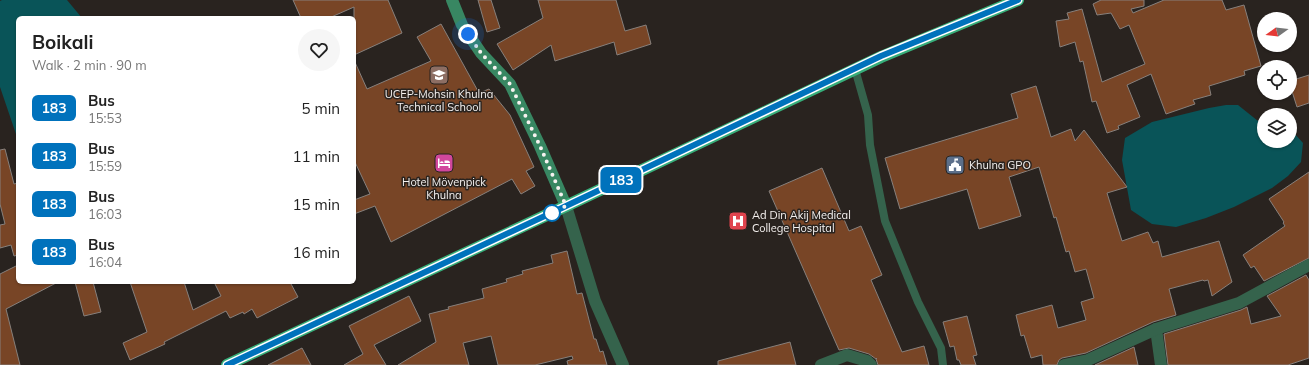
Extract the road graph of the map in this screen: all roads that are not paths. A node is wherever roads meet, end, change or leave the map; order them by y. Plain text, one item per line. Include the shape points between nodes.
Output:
1 (452, 0) edge
2 (1018, 0) edge
3 (854, 69) junction
4 (566, 206) junction
5 (1309, 265) edge
6 (1156, 329) junction
7 (227, 365) edge
8 (623, 365) edge
9 (821, 365) edge
10 (871, 365) edge
11 (944, 365) edge
12 (1064, 365) edge
13 (1161, 365) edge

1 - 4 main road via 462,25 481,53 510,84
2 - 3 highway
3 - 4 highway
3 - 11 lane via 868,115 872,158 885,221 918,302 941,348
4 - 7 highway
4 - 8 street via 595,302
5 - 6 street via 1239,303
6 - 12 street via 1088,360
6 - 13 street
9 - 10 street via 846,355 867,361

